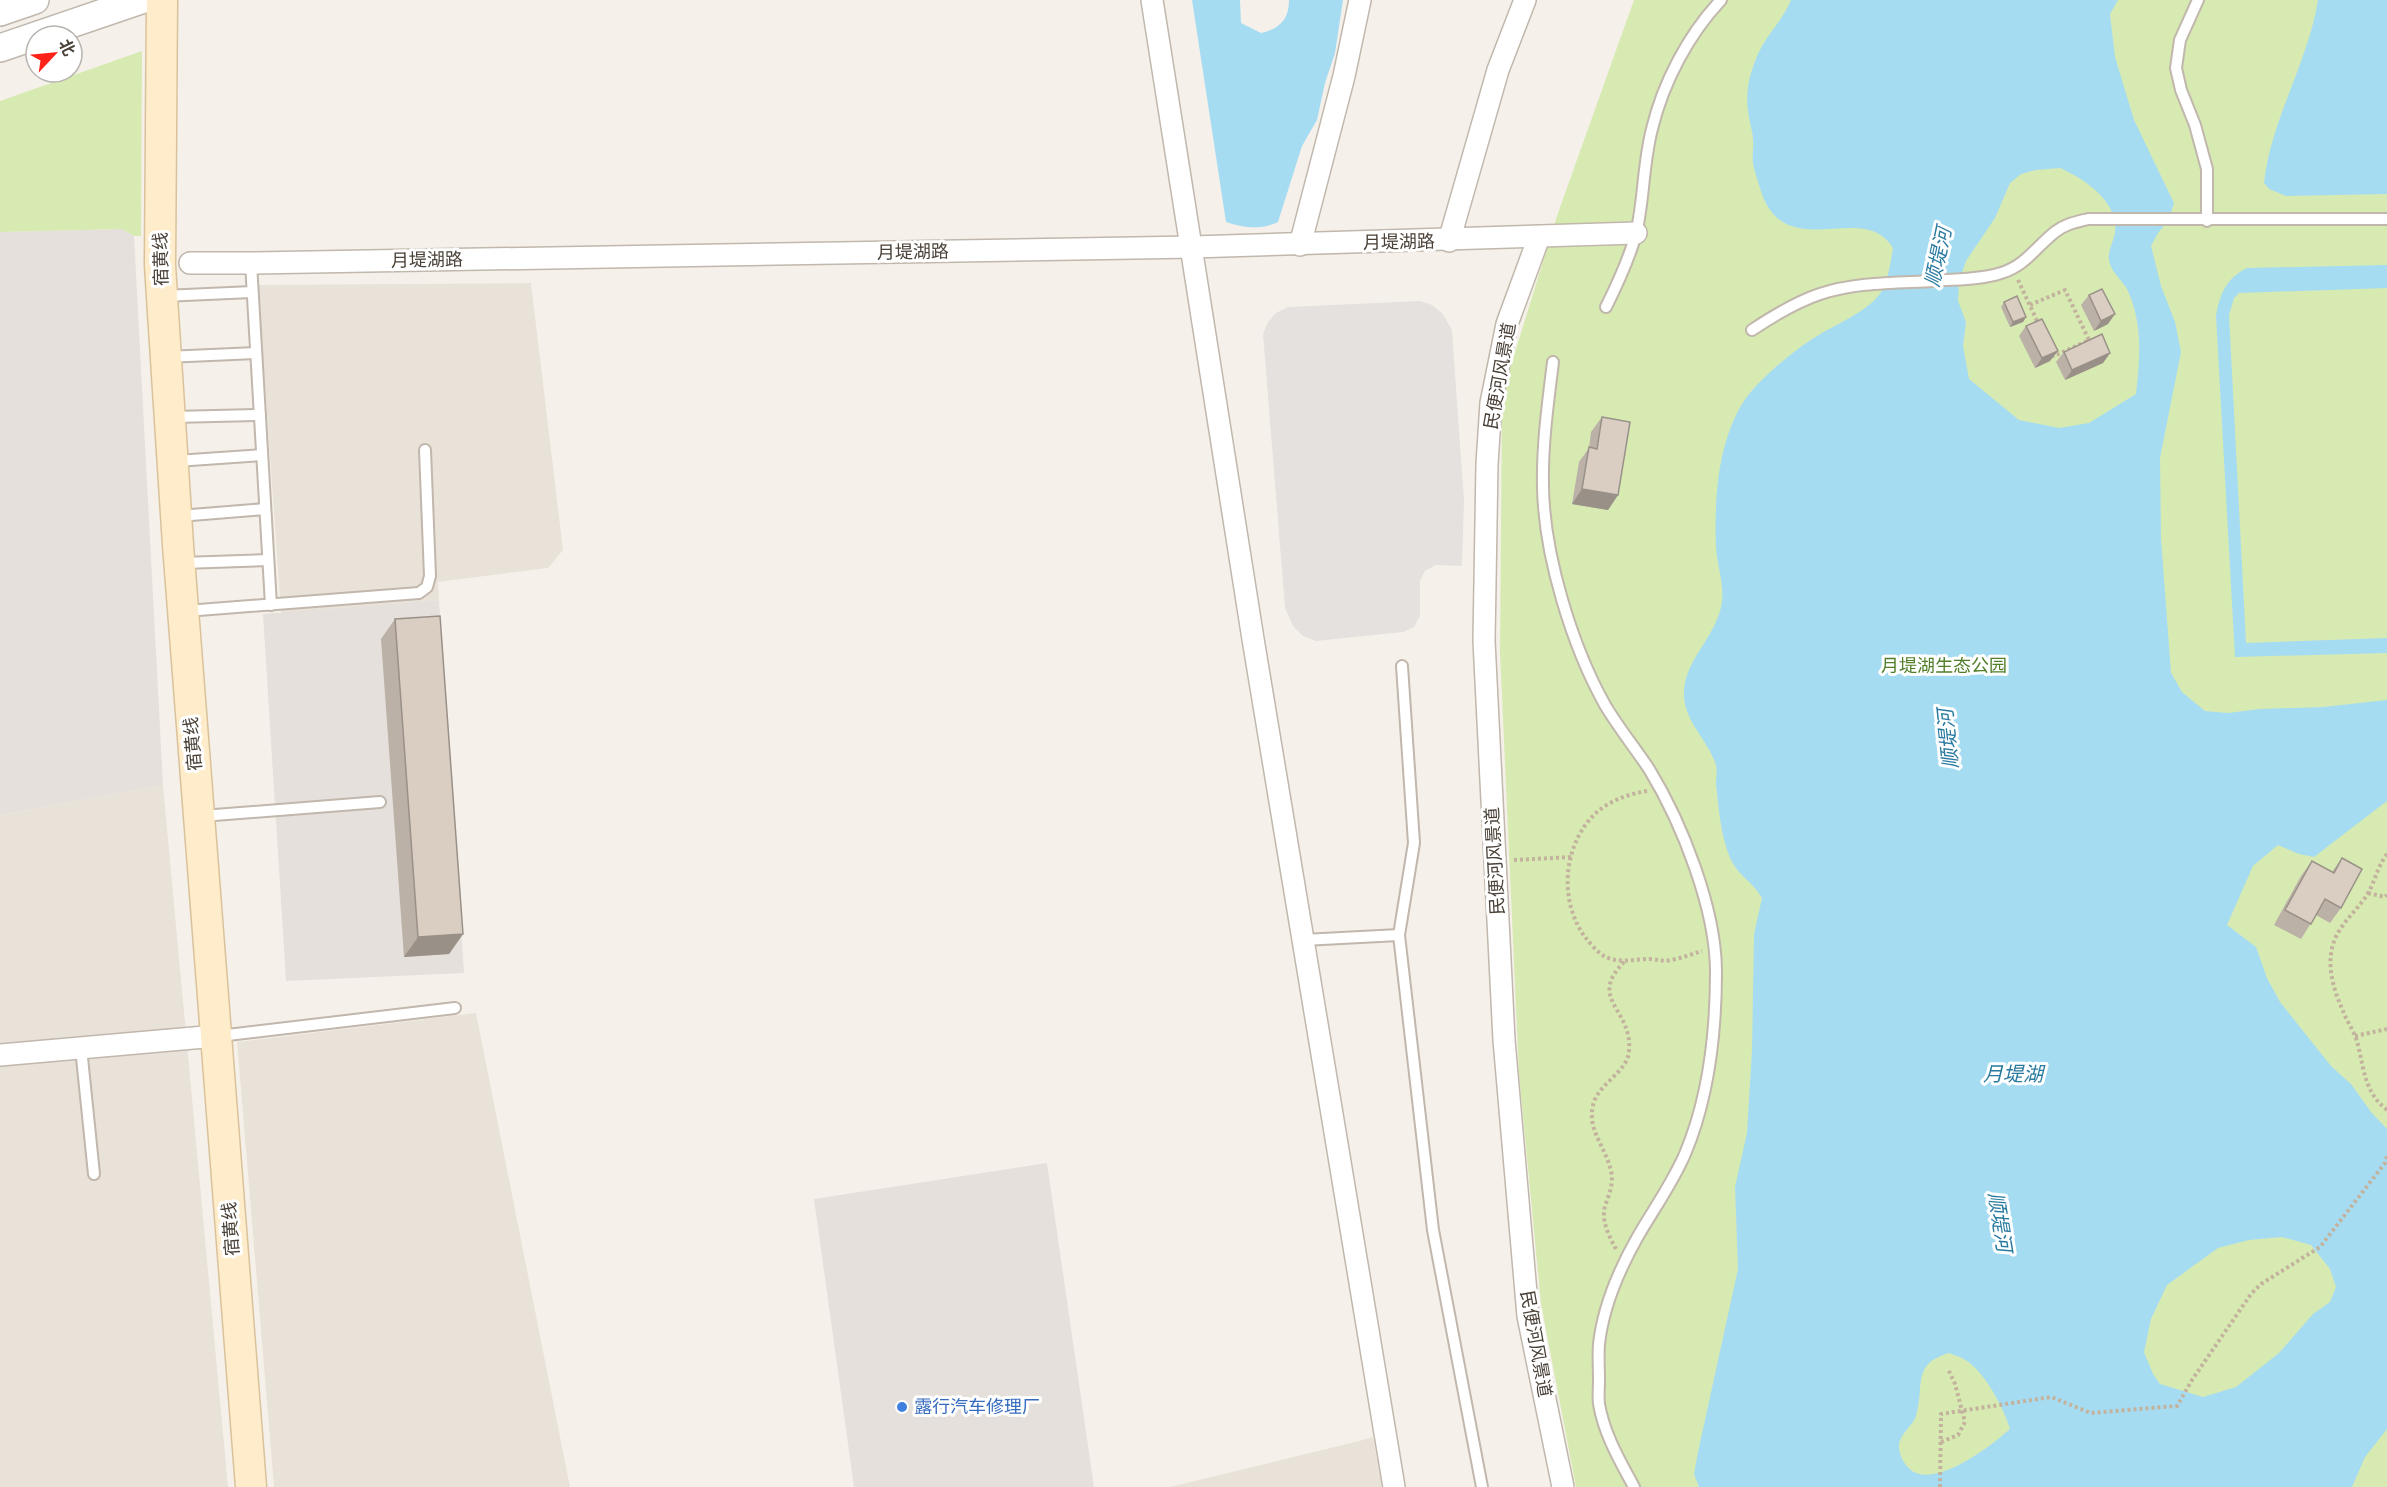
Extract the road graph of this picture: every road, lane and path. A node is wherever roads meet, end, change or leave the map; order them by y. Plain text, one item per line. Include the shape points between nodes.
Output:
1 (35, 0) edge
2 (141, 0) edge
3 (162, 0) edge
4 (1152, 0) edge
5 (1360, 0) edge
6 (1525, 0) edge
7 (1721, 0) edge
8 (2198, 0) edge
9 (0, 12) edge
10 (0, 48) edge
11 (2387, 219) edge
12 (2208, 220) junction
13 (1636, 233) junction
14 (1539, 237) junction
15 (1449, 241) junction
16 (1300, 244) junction
17 (1193, 247) junction
18 (190, 263) dead end
19 (251, 263) junction
20 (2013, 268) junction
21 (252, 292) junction
22 (162, 297) junction
23 (2030, 306) junction
24 (1606, 307) dead end
25 (2040, 326) edge
26 (1752, 330) dead end
27 (2049, 346) edge
28 (256, 353) junction
29 (166, 357) junction
30 (1553, 362) dead end
31 (260, 415) junction
32 (169, 417) junction
33 (425, 450) dead end
34 (262, 455) junction
35 (172, 461) junction
36 (265, 509) junction
37 (176, 516) junction
38 (268, 560) junction
39 (179, 563) junction
40 (271, 605) junction
41 (183, 612) junction
42 (1402, 666) dead end
43 (1659, 789) junction
44 (380, 802) dead end
45 (199, 816) junction
46 (2387, 854) edge
47 (1572, 857) junction
48 (1495, 862) junction
49 (2368, 893) junction
50 (2387, 895) edge
51 (1399, 935) junction
52 (1303, 940) junction
53 (1714, 948) junction
54 (1626, 961) junction
55 (455, 1008) dead end
56 (2387, 1029) edge
57 (216, 1036) junction
58 (2355, 1036) junction
59 (81, 1048) junction
60 (0, 1055) edge
61 (2387, 1110) edge
62 (2387, 1156) edge
63 (94, 1174) dead end
64 (1625, 1263) junction
65 (1948, 1369) dead end
66 (1963, 1411) junction
67 (1941, 1442) junction
68 (251, 1487) edge
69 (1394, 1487) edge
70 (1482, 1487) edge
71 (1563, 1487) edge
72 (1634, 1487) edge
73 (1940, 1487) edge

1 - 9 street
2 - 10 street
3 - 22 main road, 宿黄线
4 - 17 street
5 - 16 street
6 - 15 street via 1498,69
7 - 13 lane via 1691,40 1665,88 1652,129
8 - 12 lane via 2180,40 2176,68 2207,169
11 - 12 lane
12 - 20 lane via 2088,219 2071,223
13 - 14 street, 月堤湖路
13 - 24 lane
14 - 15 street, 月堤湖路
14 - 48 street, 民便河风景道 via 1507,324 1491,403 1484,641
15 - 16 street, 月堤湖路
16 - 17 street, 月堤湖路
17 - 19 street, 月堤湖路
17 - 52 street
18 - 19 street, 月堤湖路
19 - 21 lane
20 - 23 path
20 - 26 lane via 1973,278 1857,286 1821,294
21 - 22 lane
21 - 28 lane
22 - 29 main road, 宿黄线
23 - 25 path
23 - 27 path via 2065,290 2089,340 2054,357
28 - 29 lane
28 - 31 lane
29 - 32 main road, 宿黄线
30 - 43 lane via 1543,488 1550,552 1587,666 1605,704
31 - 32 lane
31 - 34 lane
32 - 35 main road, 宿黄线
33 - 40 lane via 430,576 427,587 419,593
34 - 35 lane
34 - 36 lane
35 - 37 main road, 宿黄线
36 - 37 lane
36 - 38 lane
37 - 39 main road, 宿黄线
38 - 39 lane
38 - 40 lane
39 - 41 main road, 宿黄线
40 - 41 lane
41 - 45 main road, 宿黄线
42 - 51 lane via 1414,843
43 - 47 path via 1612,801 1596,813 1579,834
43 - 53 lane via 1692,862 1711,922
44 - 45 lane
45 - 57 main road, 宿黄线
46 - 49 path
47 - 48 path
47 - 54 path via 1567,894 1578,928 1604,956
48 - 71 street, 民便河风景道 via 1504,1040 1528,1316
49 - 50 path
49 - 58 path via 2340,929 2330,952 2334,986
51 - 52 lane
51 - 70 lane via 1433,1230
52 - 69 street
53 - 54 path via 1671,960
53 - 64 lane via 1716,1020 1705,1096 1685,1154
54 - 64 path via 1609,981 1608,992 1625,1023 1629,1054 1595,1098 1592,1110 1592,1125 1612,1174 1604,1222
55 - 57 lane
56 - 58 path
57 - 59 street
57 - 68 main road, 宿黄线
58 - 61 path via 2370,1090 2376,1102
59 - 60 street
59 - 63 lane
62 - 66 path via 2320,1247 2256,1289 2177,1406 2091,1413 2051,1397
64 - 72 lane via 1605,1312 1599,1346 1599,1404 1611,1443
65 - 66 path
66 - 67 path via 1963,1429
66 - 67 path via 1941,1414
67 - 73 path

